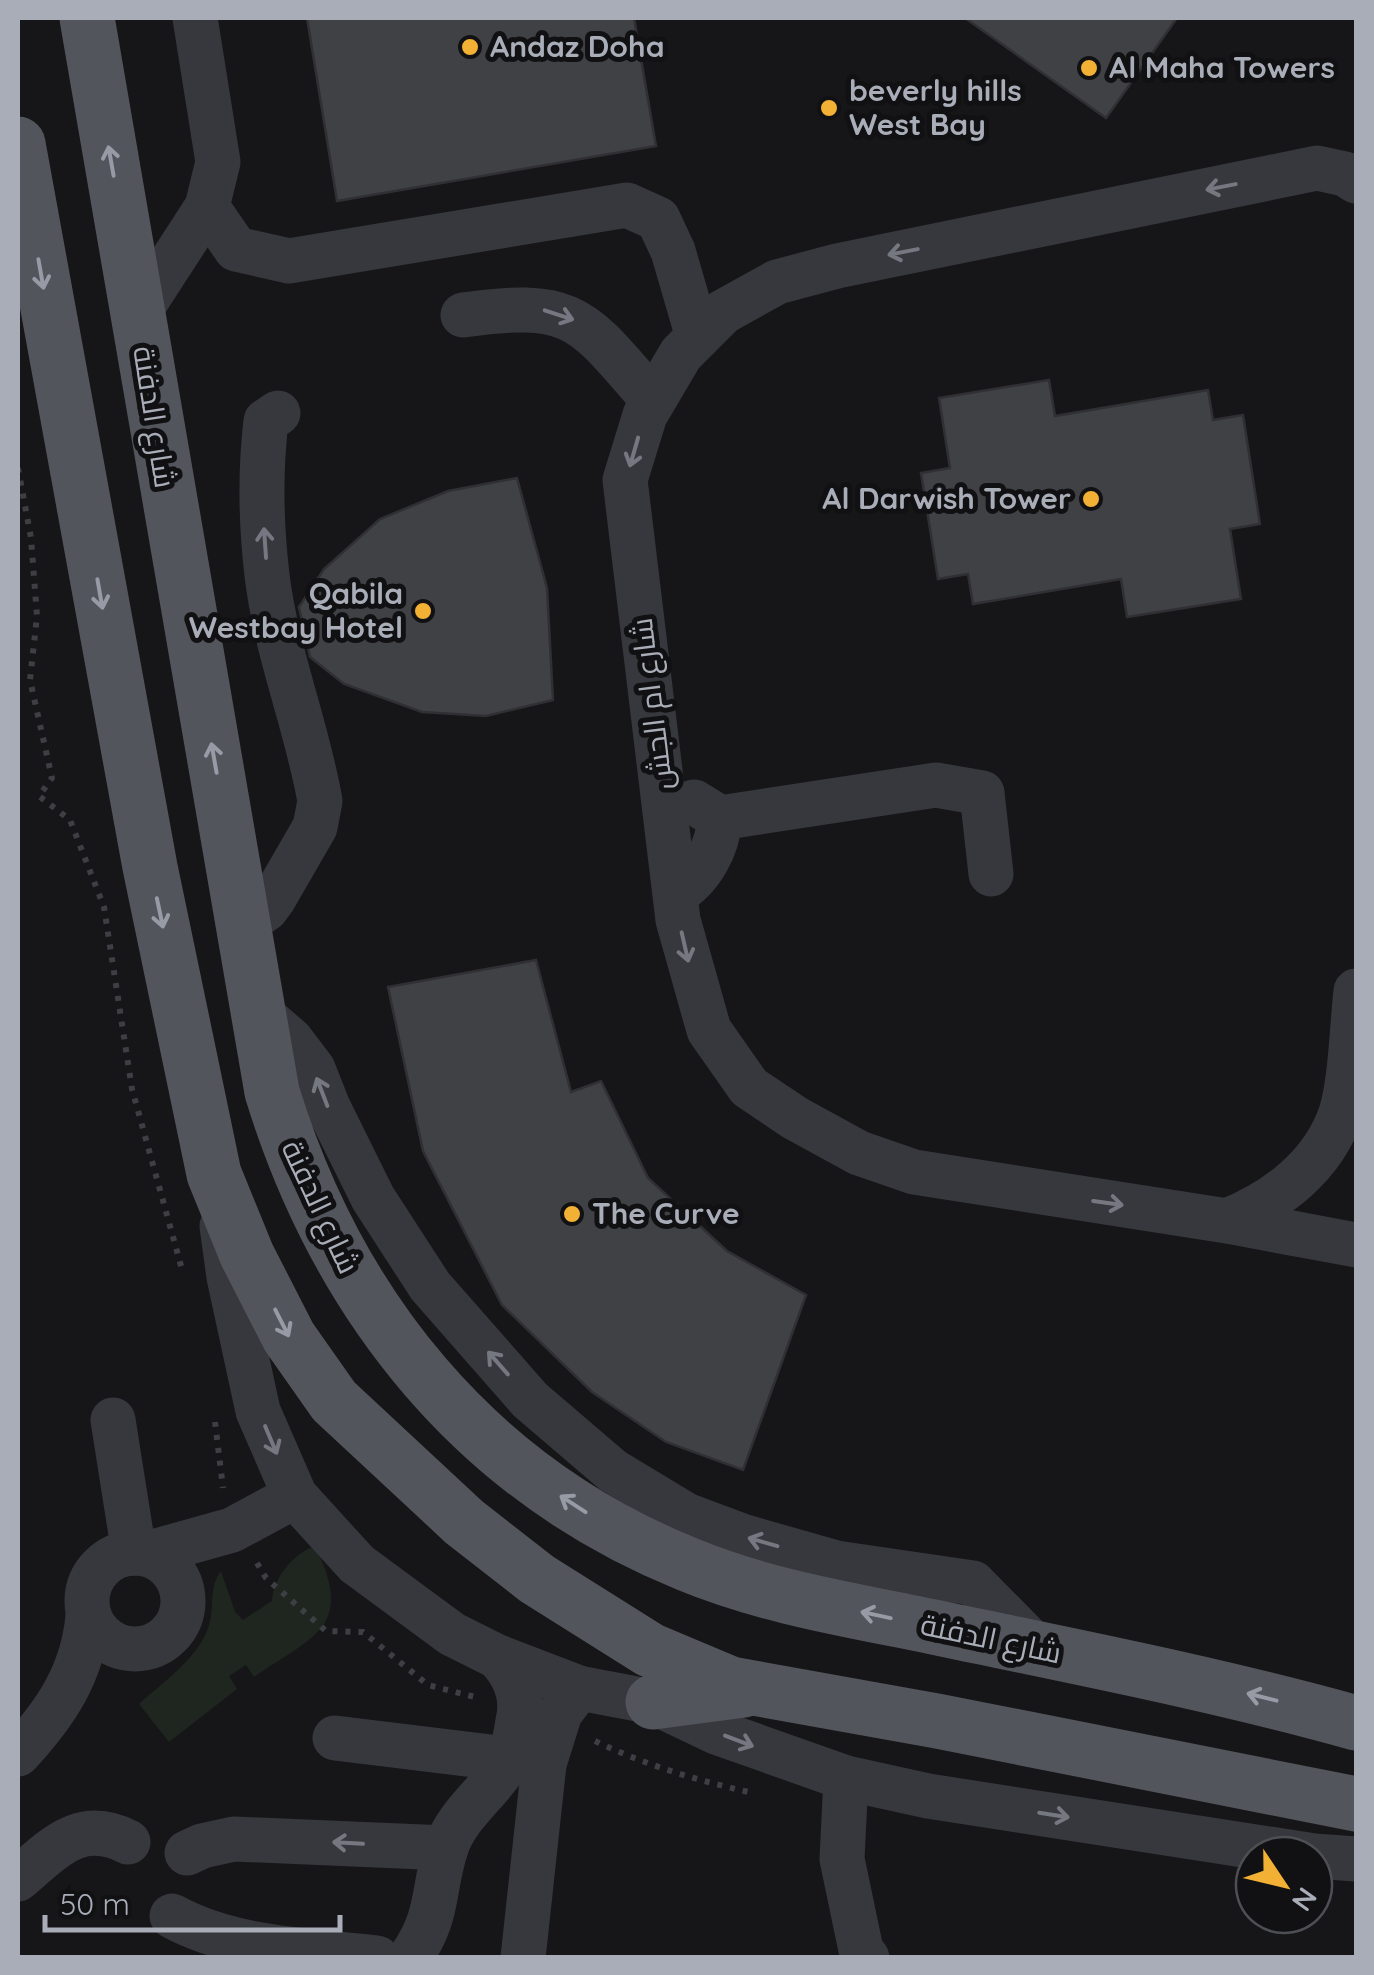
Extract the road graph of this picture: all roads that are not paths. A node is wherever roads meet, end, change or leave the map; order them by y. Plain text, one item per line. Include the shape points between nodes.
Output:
1 (87, 18) edge
2 (194, 18) edge
3 (1356, 139) edge
4 (18, 144) edge
5 (1337, 174) edge
6 (207, 207) junction
7 (463, 314) dead end
8 (138, 315) junction
9 (698, 337) junction
10 (652, 399) junction
11 (278, 413) dead end
12 (663, 792) junction
13 (720, 818) junction
14 (991, 874) dead end
15 (676, 893) junction
16 (244, 924) junction
17 (1356, 990) edge
18 (1349, 1128) edge
19 (214, 1174) junction
20 (1227, 1220) junction
21 (1356, 1244) edge
22 (102, 1424) dead end
23 (295, 1496) junction
24 (232, 1530) junction
25 (129, 1556) junction
26 (183, 1596) junction
27 (88, 1616) junction
28 (126, 1649) junction
29 (498, 1658) junction
30 (579, 1688) junction
31 (758, 1689) junction
32 (68, 1690) junction
33 (652, 1702) junction
34 (1356, 1723) edge
35 (333, 1746) dead end
36 (18, 1754) edge
37 (517, 1766) junction
38 (846, 1778) junction
39 (1356, 1804) edge
40 (128, 1842) dead end
41 (1234, 1843) edge
42 (446, 1848) junction
43 (188, 1853) dead end
44 (18, 1878) edge
45 (172, 1916) dead end
46 (377, 1958) edge
47 (410, 1958) edge
48 (523, 1958) edge
49 (867, 1958) edge

8 -> 1 main road, شارع الدفنة
2 - 6 street via 218,162
3 - 5 street, شارع ام الجش
4 -> 19 main road via 150,867
5 -> 9 street, شارع ام الجش via 837,266 777,282 724,312
6 - 8 street
6 - 9 street via 236,248 288,262 626,206 658,219
7 -> 10 street via 546,310 576,320
16 -> 8 main road, شارع الدفنة
9 - 10 street, شارع ام الجش
10 -> 12 street, شارع ام الجش via 626,480
16 -> 11 street via 266,909 309,838 320,802 268,578 264,438 266,420
12 - 13 street
12 - 15 street, شارع ام الجش
13 - 14 street via 936,785 982,794
13 - 15 street via 706,862
15 -> 20 street, شارع ام الجش via 709,1030 749,1087 794,1118 859,1154 914,1172
34 -> 16 main road, شارع الدفنة via 1196,1680 791,1598 638,1542 502,1453 390,1335 332,1243 272,1092
17 - 18 street
18 - 20 street via 1330,1136 1297,1179
19 -> 23 street via 258,1411
19 -> 31 main road via 289,1337 334,1401 401,1466 537,1579 650,1650
20 - 21 street, شارع ام الجش
22 - 25 street
23 - 24 street
23 - 29 street via 357,1564 452,1634
24 - 25 street
24 - 26 street
25 - 26 street via 171,1570
25 - 27 street via 91,1581
26 - 28 street via 178,1622 162,1641
27 - 28 street via 107,1641
27 - 32 street
28 - 32 street
29 - 30 street
29 - 37 street via 520,1697
30 - 33 street
30 - 37 street
31 - 33 main road
31 - 39 main road
32 - 36 street
33 -> 38 street
35 - 37 street
37 - 42 street via 462,1820
37 - 48 street
38 -> 41 street
38 - 49 street via 842,1860
40 - 44 street via 104,1832 77,1835
42 -> 43 street via 250,1838
42 - 47 street via 432,1915
45 - 46 street via 231,1940

